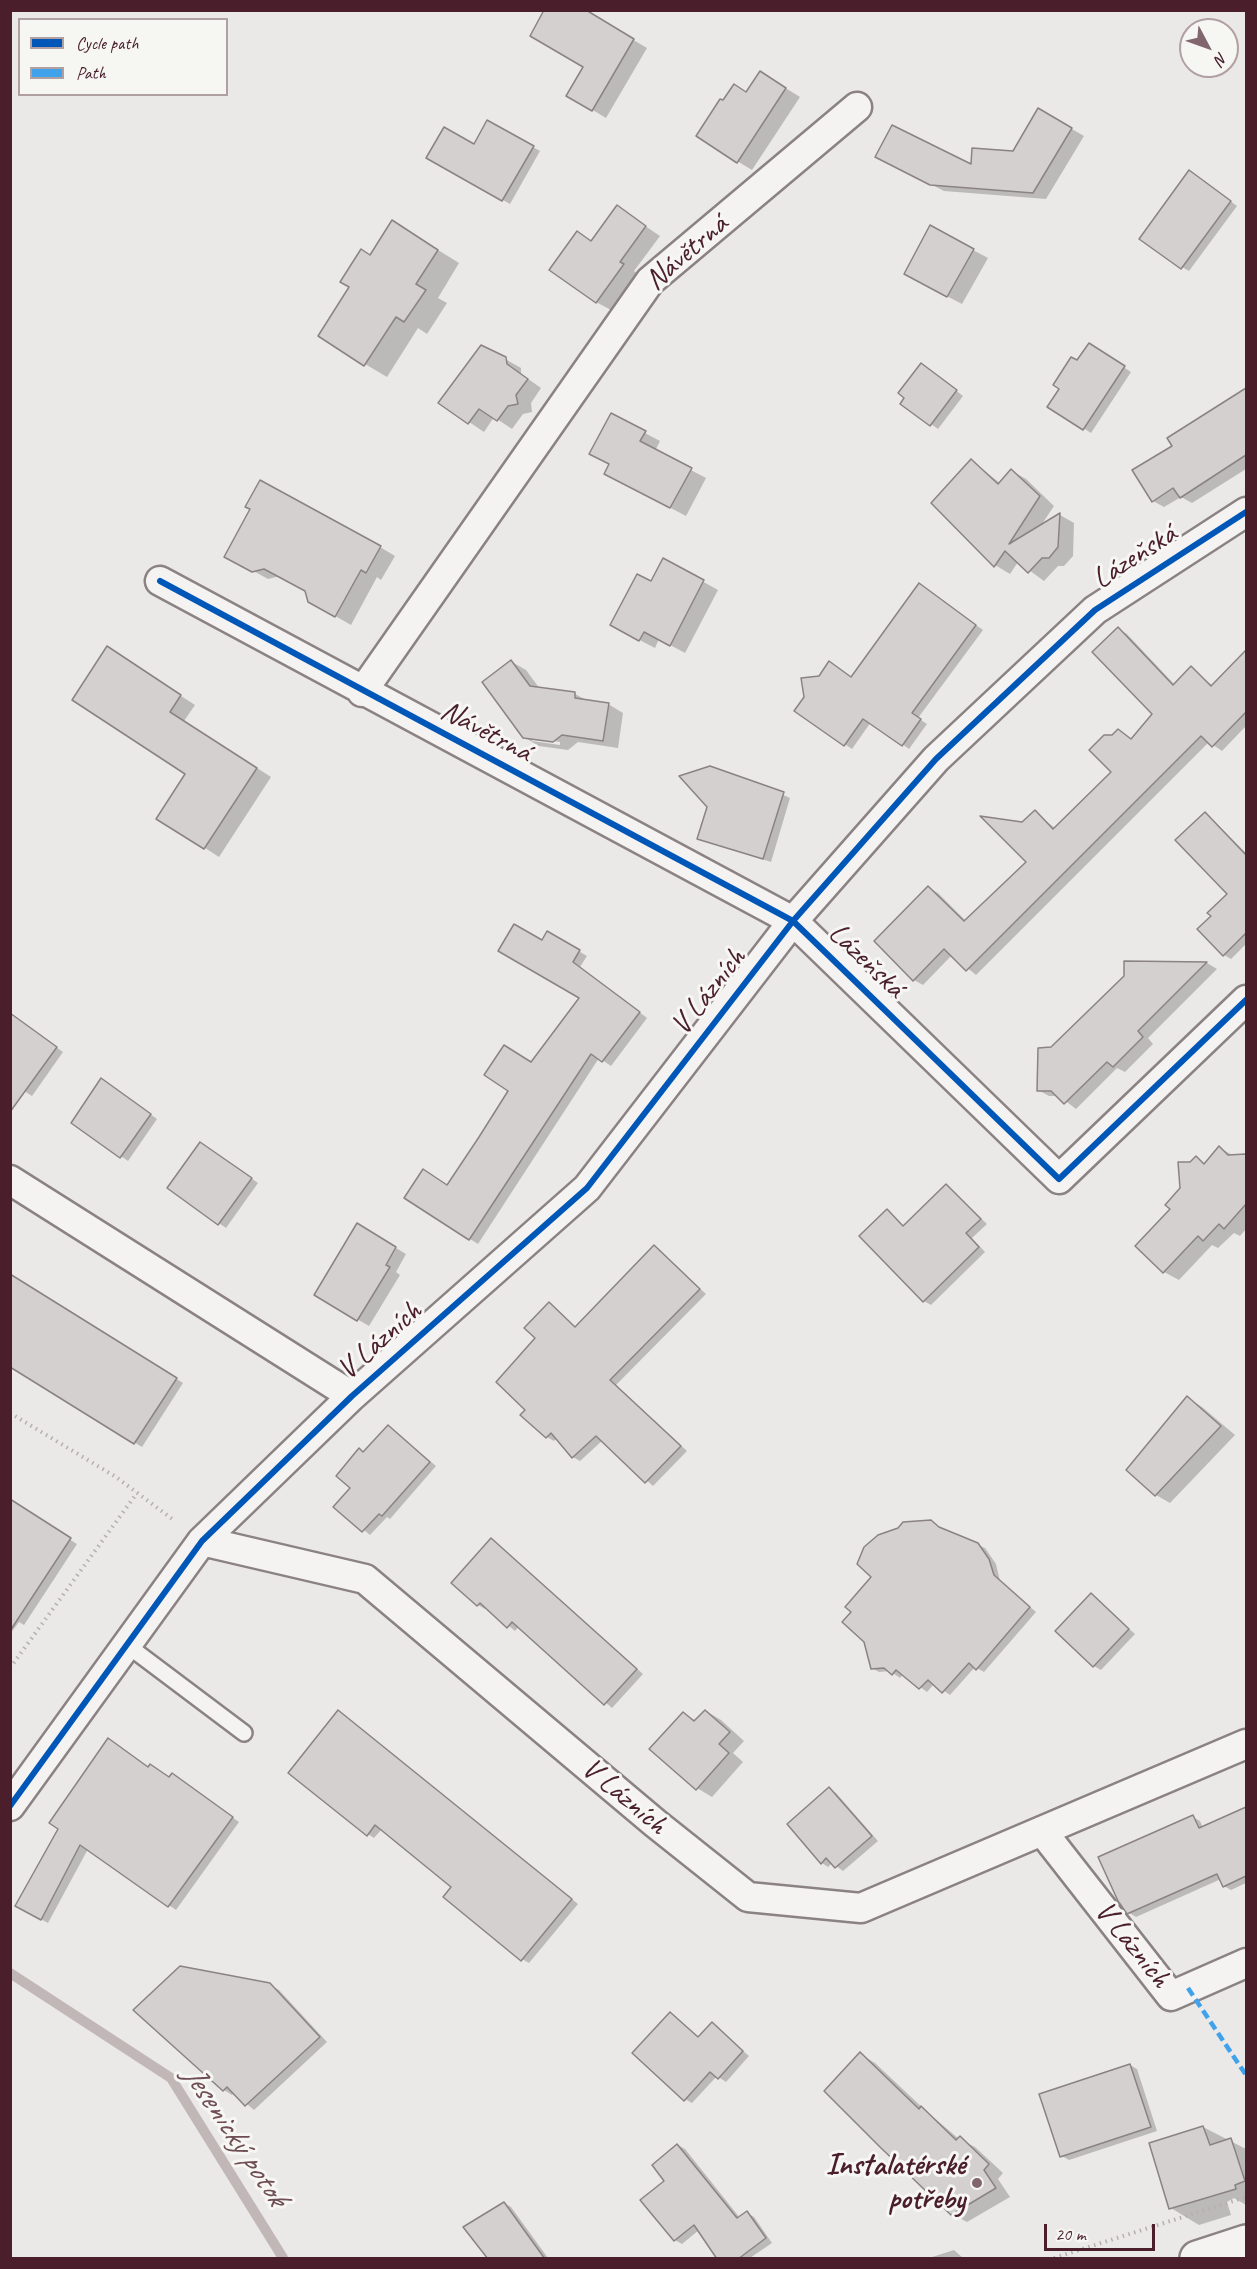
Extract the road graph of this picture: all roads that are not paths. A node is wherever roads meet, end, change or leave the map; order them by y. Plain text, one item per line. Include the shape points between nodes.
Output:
1 (857, 107) dead end
2 (1246, 512) edge
3 (160, 581) dead end
4 (362, 692) junction
5 (793, 921) junction
6 (1246, 1000) edge
7 (10, 1180) edge
8 (352, 1396) junction
9 (202, 1541) junction
10 (127, 1645) junction
11 (244, 1733) dead end
12 (1246, 1743) edge
13 (10, 1806) edge
14 (1042, 1831) junction
15 (1246, 1963) edge
16 (1246, 2242) edge
17 (1197, 2259) edge

1 - 4 street, Návětrná via 650,280
2 - 5 street, Lázeňská via 1095,610 936,759
3 - 4 street, Návětrná
4 - 5 street, Návětrná
5 - 6 street, Lázeňská via 1059,1179
5 - 8 street, V Lázních via 586,1188
7 - 8 street, V Lázních
8 - 9 street, V Lázních
9 - 10 street, V Lázních
9 - 14 street, V Lázních via 364,1579 748,1897 861,1908
10 - 11 lane
10 - 13 street, V Lázních
12 - 14 street, V Lázních
14 - 15 street, V Lázních via 1172,1996
16 - 17 main road

